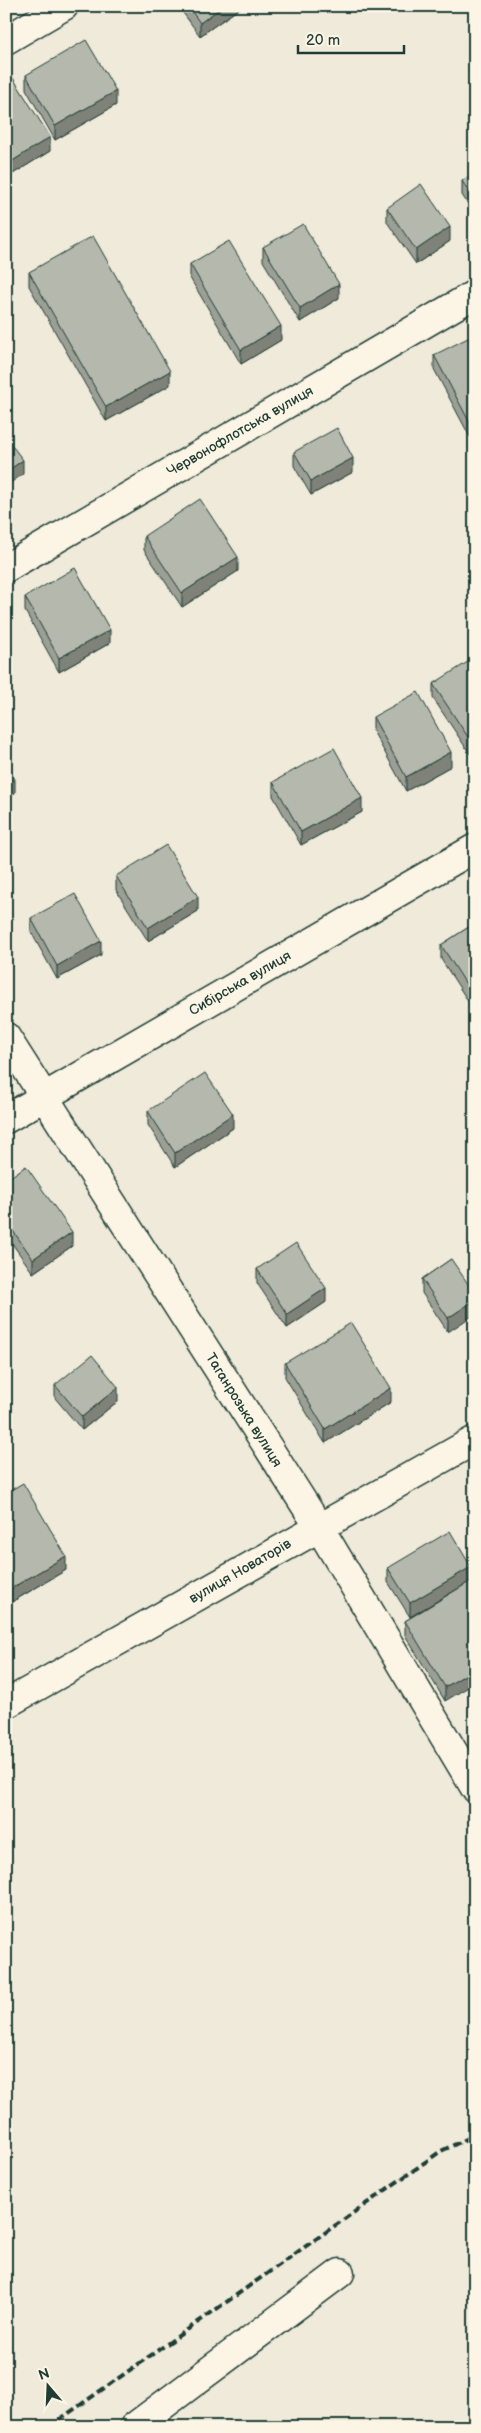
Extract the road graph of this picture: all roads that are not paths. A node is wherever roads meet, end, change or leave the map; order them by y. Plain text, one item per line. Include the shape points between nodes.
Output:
1 (64, 6) edge
2 (6, 40) edge
3 (475, 294) edge
4 (6, 568) edge
5 (475, 848) edge
6 (6, 1037) edge
7 (45, 1096) junction
8 (6, 1119) edge
9 (475, 1440) edge
10 (318, 1527) junction
11 (6, 1704) edge
12 (475, 1788) edge
13 (340, 2273) dead end
14 (134, 2427) edge

1 - 2 street
3 - 4 street, Червонофлотська вулиця
5 - 7 street, Сибірська вулиця
6 - 7 street, Таганрозька вулиця
7 - 8 street, Сибірська вулиця
7 - 10 street, Таганрозька вулиця
9 - 10 street, вулиця Новаторів
10 - 11 street, вулиця Новаторів
10 - 12 street, Таганрозька вулиця
13 - 14 street

